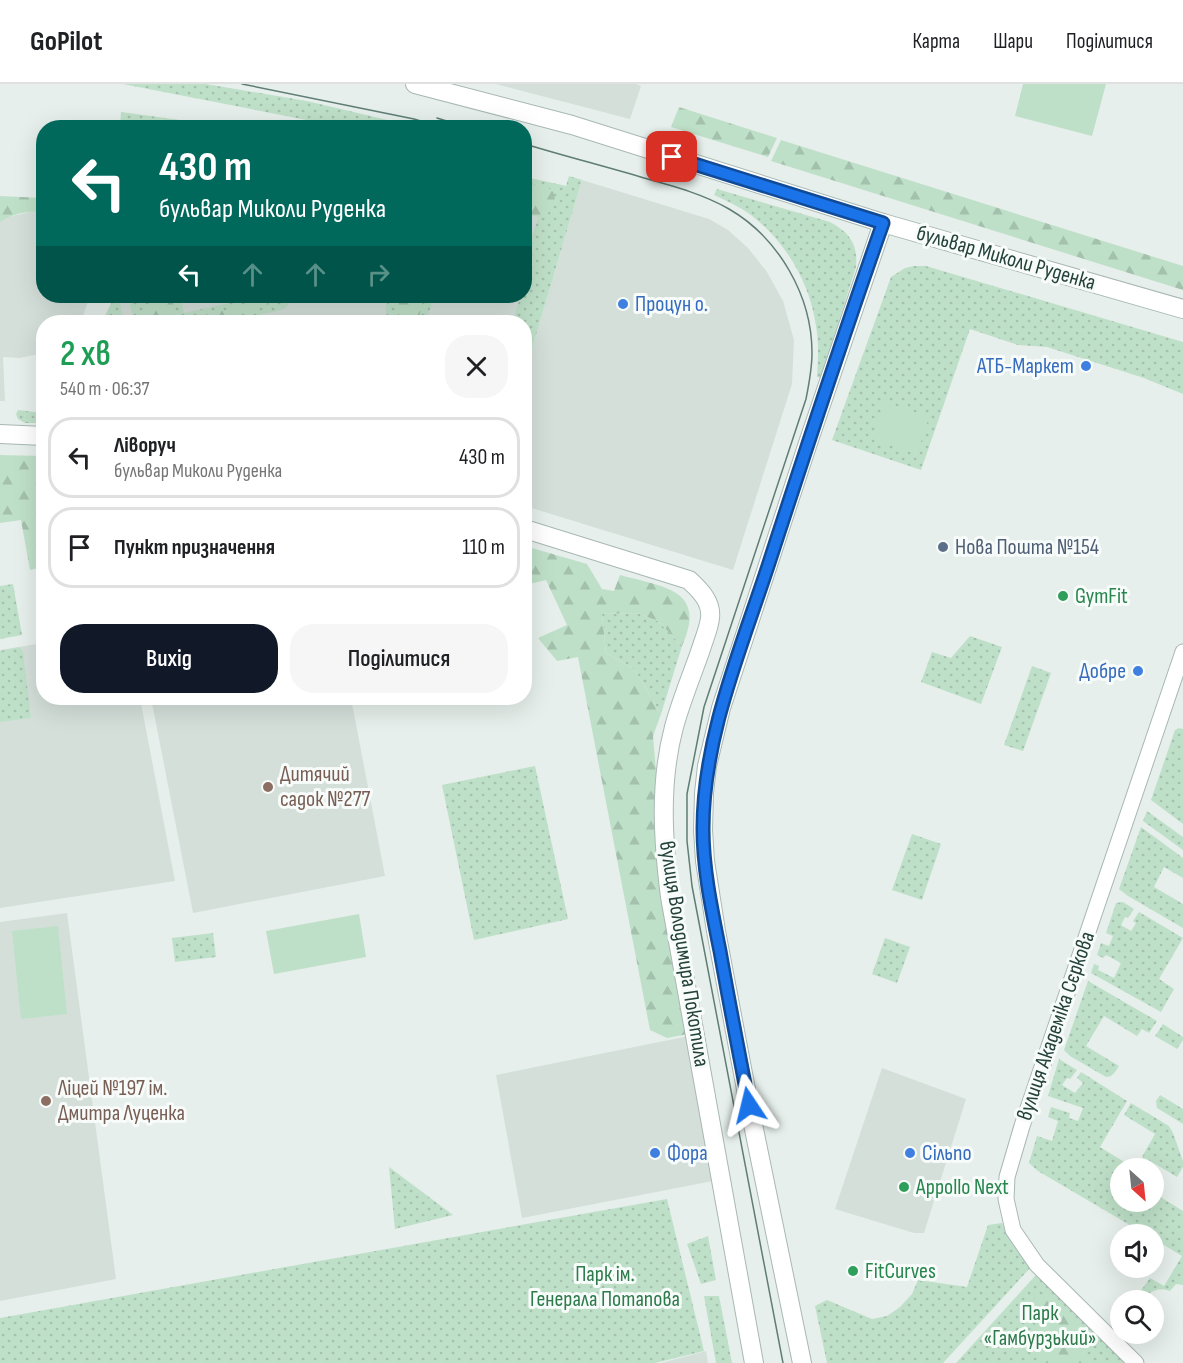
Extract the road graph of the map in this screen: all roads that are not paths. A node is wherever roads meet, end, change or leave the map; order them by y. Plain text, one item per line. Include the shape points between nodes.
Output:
1 (415, 84) edge
2 (883, 223) junction
3 (1183, 309) edge
4 (0, 434) edge
5 (36, 436) edge
6 (532, 531) edge
7 (1183, 652) edge
8 (754, 1363) edge
9 (802, 1363) edge
10 (1136, 1363) edge

1 - 2 street, бульвар Миколи Руденка via 573,125
2 - 3 street, бульвар Миколи Руденка
2 - 9 street, вулиця Володимира Покотила via 721,708 704,793 705,861 716,931
4 - 5 street
6 - 8 street, вулиця Володимира Покотила via 689,580 710,608 710,619 669,749 665,854
7 - 10 street, вулиця Академіка Сєркова via 1007,1177 1006,1199 1013,1230 1037,1265

